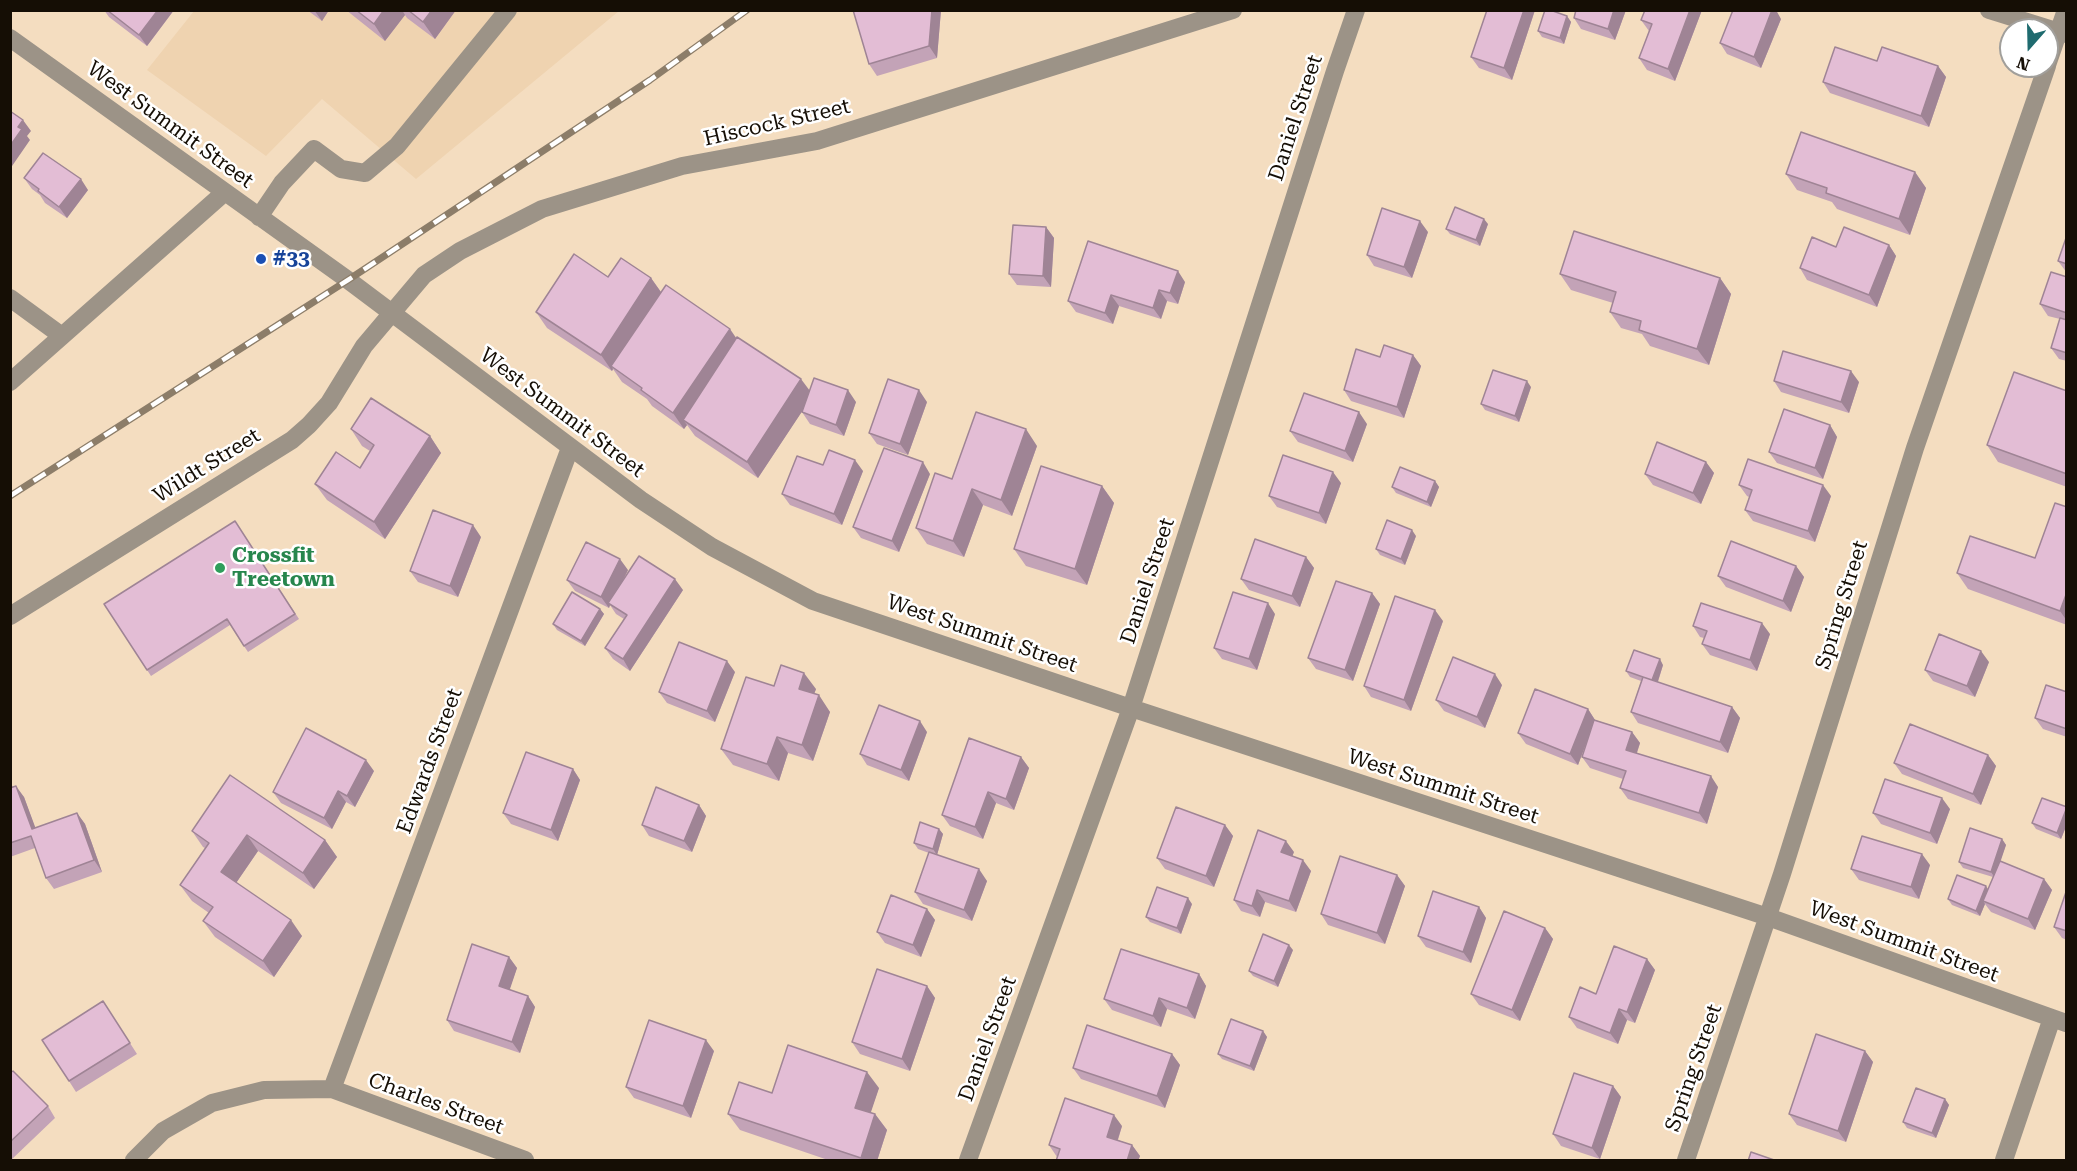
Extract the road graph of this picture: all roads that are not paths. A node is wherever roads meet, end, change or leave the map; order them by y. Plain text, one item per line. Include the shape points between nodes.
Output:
1 (508, 10) edge
2 (1233, 10) edge
3 (1356, 10) edge
4 (1989, 10) edge
5 (2066, 10) edge
6 (2062, 33) edge
7 (10, 38) edge
8 (2043, 78) edge
9 (225, 192) junction
10 (259, 217) junction
11 (10, 298) edge
12 (391, 314) junction
13 (62, 336) junction
14 (10, 382) edge
15 (570, 448) junction
16 (10, 616) edge
17 (1131, 708) junction
18 (1768, 917) junction
19 (2060, 1021) edge
20 (332, 1089) junction
21 (134, 1161) edge
22 (525, 1161) edge
23 (968, 1161) edge
24 (1686, 1161) edge
25 (2004, 1161) edge

1 - 10 street via 397,146 365,174 341,169 314,149 282,183
2 - 12 street, Hiscock Street via 817,141 682,166 542,209 424,275
3 - 17 street, Daniel Street
4 - 6 street
5 - 6 street, Spring Street
7 - 9 street, West Summit Street
8 - 18 street, Spring Street via 1915,448
9 - 10 street, West Summit Street
9 - 13 street
10 - 12 street, West Summit Street
11 - 13 street
12 - 15 street, West Summit Street
12 - 16 street, Wildt Street via 364,346 329,403 292,440
13 - 14 street
15 - 17 street, West Summit Street via 712,547 813,601
15 - 20 street, Edwards Street
17 - 18 street, West Summit Street
17 - 23 street, Daniel Street
18 - 19 street, West Summit Street
18 - 24 street, Spring Street
19 - 25 street
20 - 21 street via 264,1090 212,1103 163,1131
20 - 22 street, Charles Street

